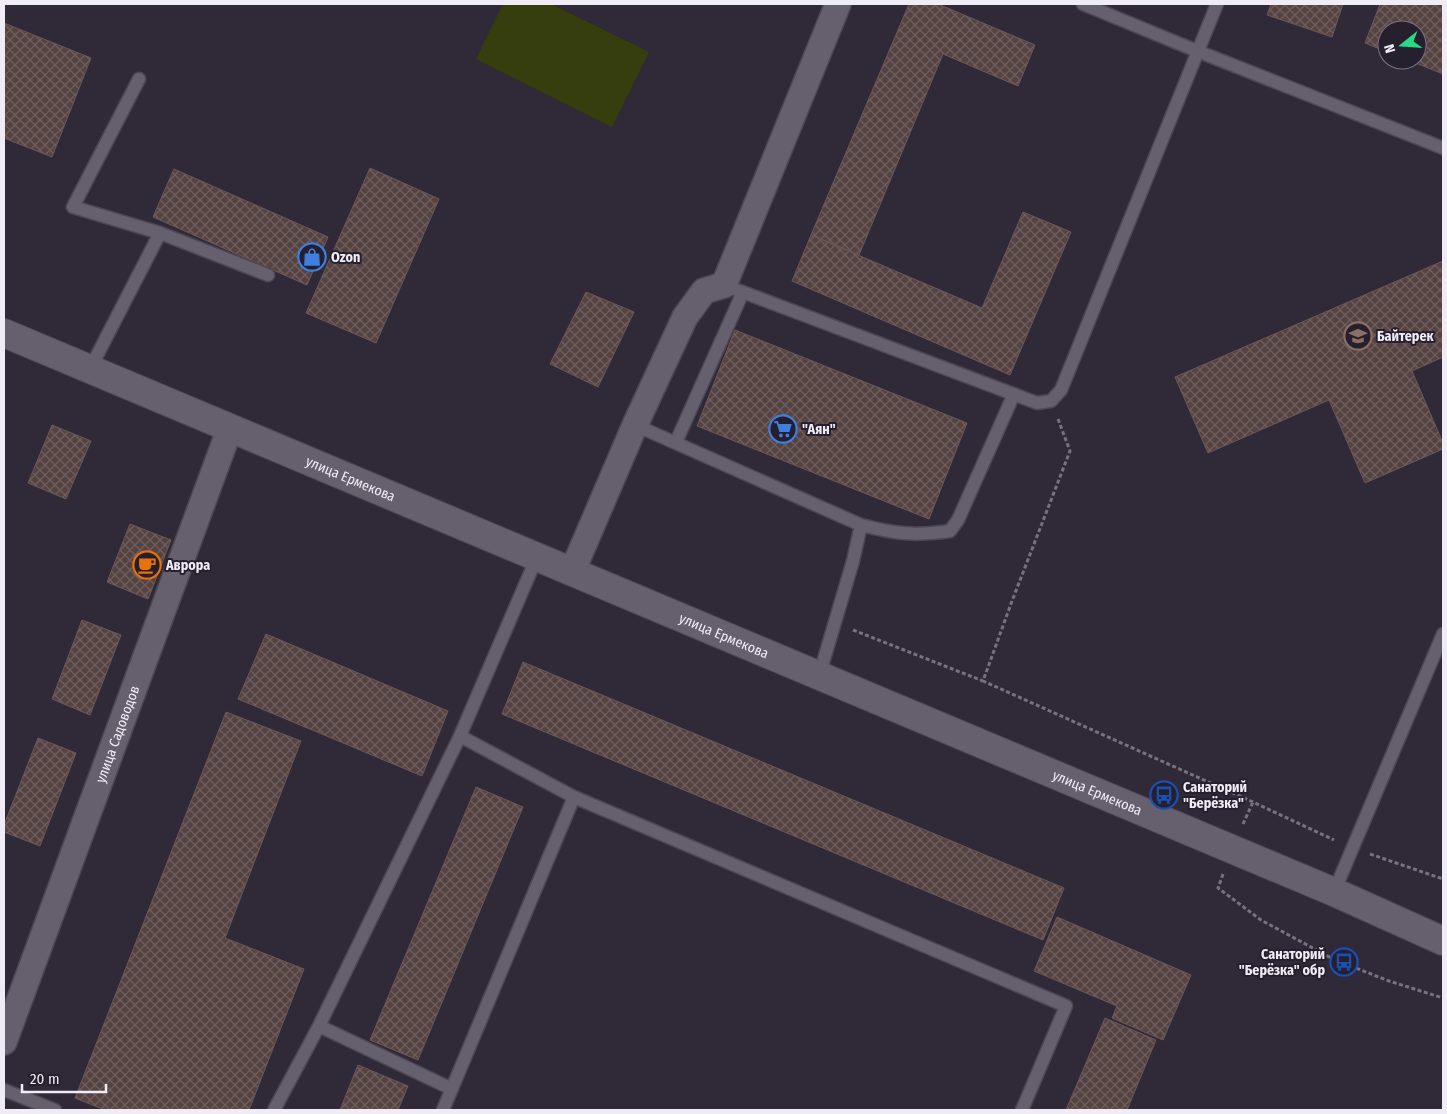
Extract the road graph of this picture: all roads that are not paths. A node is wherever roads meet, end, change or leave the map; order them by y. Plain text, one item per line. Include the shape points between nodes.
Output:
1 (838, 4) edge
2 (1083, 4) edge
3 (1217, 4) edge
4 (1197, 51) junction
5 (139, 79) dead end
6 (1443, 148) edge
7 (160, 233) junction
8 (268, 275) dead end
9 (733, 288) junction
10 (4, 333) edge
11 (90, 369) junction
12 (1014, 394) junction
13 (635, 424) junction
14 (230, 428) junction
15 (676, 442) junction
16 (861, 525) junction
17 (536, 558) junction
18 (572, 572) junction
19 (1443, 634) edge
20 (819, 676) junction
21 (460, 736) junction
22 (574, 797) junction
23 (1334, 892) junction
24 (1443, 941) edge
25 (320, 1026) junction
26 (6, 1030) edge
27 (452, 1089) junction
28 (4, 1090) edge
29 (55, 1110) edge
30 (274, 1110) edge
31 (443, 1110) edge
32 (1022, 1110) edge

1 - 9 street
2 - 4 lane
3 - 4 lane
4 - 6 lane
4 - 12 lane via 1061,390 1051,400 1038,403
5 - 7 lane via 73,207
7 - 8 lane
7 - 11 lane
9 - 12 lane
9 - 13 street via 704,291 684,317
9 - 15 lane
10 - 11 main road, улица Ермекова
11 - 14 main road, улица Ермекова
12 - 16 lane via 958,520 950,531 923,535 894,534
13 - 15 lane
13 - 18 street
14 - 17 main road, улица Ермекова
14 - 26 street, улица Садоводов
15 - 16 lane
16 - 20 lane
17 - 18 main road, улица Ермекова
17 - 21 lane
18 - 20 main road, улица Ермекова
19 - 23 lane
20 - 23 main road, улица Ермекова
21 - 22 lane
21 - 25 lane
22 - 27 lane
22 - 32 lane via 1066,1006
23 - 24 main road, улица Ермекова
25 - 27 lane
25 - 30 lane
27 - 31 lane
28 - 29 lane

